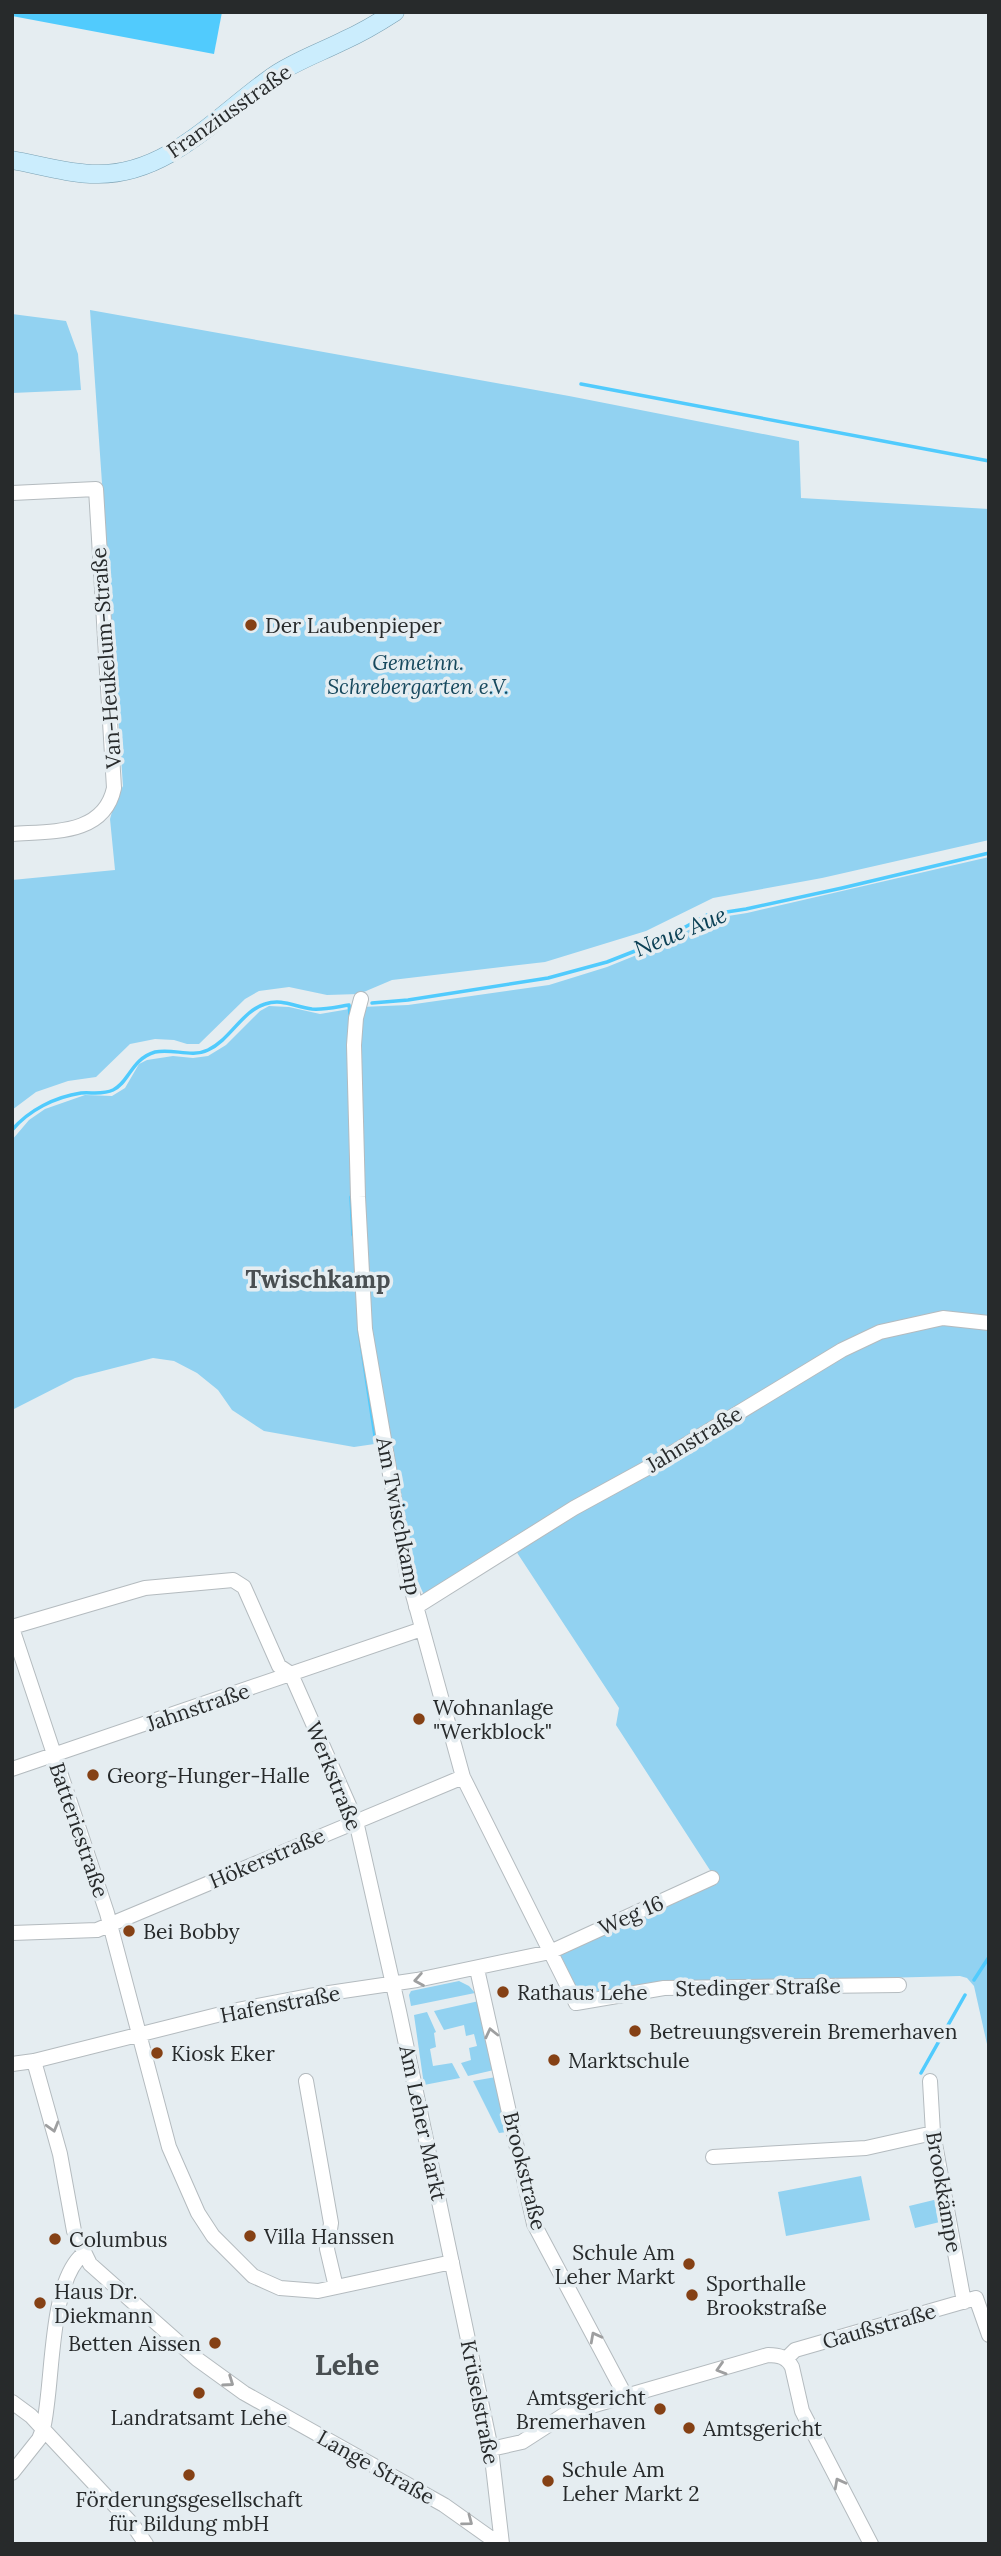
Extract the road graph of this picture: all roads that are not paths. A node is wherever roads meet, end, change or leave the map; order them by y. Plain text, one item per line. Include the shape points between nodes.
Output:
1 (395, 12) edge
2 (12, 160) edge
3 (12, 493) edge
4 (12, 834) edge
5 (361, 999) dead end
6 (989, 1323) edge
7 (416, 1607) junction
8 (12, 1628) edge
9 (422, 1629) junction
10 (290, 1674) junction
11 (54, 1756) junction
12 (12, 1769) edge
13 (463, 1777) junction
14 (356, 1821) junction
15 (712, 1878) dead end
16 (110, 1924) junction
17 (12, 1933) edge
18 (550, 1952) junction
19 (477, 1969) junction
20 (392, 1985) junction
21 (899, 1985) dead end
22 (576, 2003) joint
23 (138, 2035) junction
24 (34, 2061) junction
25 (12, 2064) edge
26 (306, 2081) dead end
27 (930, 2081) dead end
28 (933, 2133) junction
29 (713, 2157) dead end
30 (83, 2254) junction
31 (452, 2262) junction
32 (336, 2287) junction
33 (970, 2300) junction
34 (989, 2335) edge
35 (786, 2359) junction
36 (626, 2397) junction
37 (12, 2402) edge
38 (43, 2429) junction
39 (491, 2449) junction
40 (12, 2473) edge
41 (146, 2544) edge
42 (500, 2544) edge
43 (871, 2544) edge

1 - 2 main road, Franziusstraße via 286,68 176,150 150,164 99,174
3 - 4 street, Van-Heukelum-Straße via 96,489 114,788 109,803 76,829
5 - 7 street, Am Twischkamp via 354,1045 365,1329
6 - 7 street, Jahnstraße via 943,1318 880,1332 842,1350 573,1508
7 - 9 street, Am Twischkamp
8 - 10 street, Werkstraße via 145,1588 226,1579 241,1583 279,1666
8 - 11 street, Batteriestraße
9 - 10 street, Jahnstraße
9 - 13 street, Am Twischkamp
10 - 11 street, Jahnstraße
10 - 14 street, Werkstraße
11 - 12 street, Jahnstraße
11 - 16 street, Batteriestraße
13 - 14 street, Hökerstraße
13 - 18 street, Am Twischkamp
14 - 16 street, Hökerstraße
14 - 20 street, Werkstraße
15 - 18 street, Weg 16
16 - 17 street, Hökerstraße via 97,1930
16 - 23 street, Batteriestraße
18 - 19 street, Hafenstraße
18 - 22 street, Am Twischkamp
19 -> 20 street, Hafenstraße
36 -> 19 street, Brookstraße via 534,2224
20 - 23 street, Hafenstraße via 237,2010
20 - 31 street, Am Leher Markt
21 - 22 street, Stedinger Straße via 664,1988
23 - 24 street, Hafenstraße
23 - 32 street, Batteriestraße via 169,2147 213,2236 253,2276 280,2288 318,2291
24 - 25 street, Hafenstraße
24 -> 30 street, Lange Straße
26 - 32 street via 331,2223 327,2249
27 - 28 street, Brookkämpe
28 - 29 street via 866,2148
28 - 33 street, Brookkämpe
30 - 38 street via 70,2270 61,2295
30 -> 42 street, Lange Straße via 216,2374 444,2505
31 - 32 street, Batteriestraße
31 - 39 street, Krüselstraße
33 - 34 street, Brookkämpe
33 - 35 street, Gaußstraße via 795,2350
35 -> 36 street via 768,2355
43 -> 35 street via 802,2411
36 - 39 street via 567,2413 522,2442
37 - 38 street
38 - 40 street
38 - 41 street
39 - 42 street, Krüselstraße

